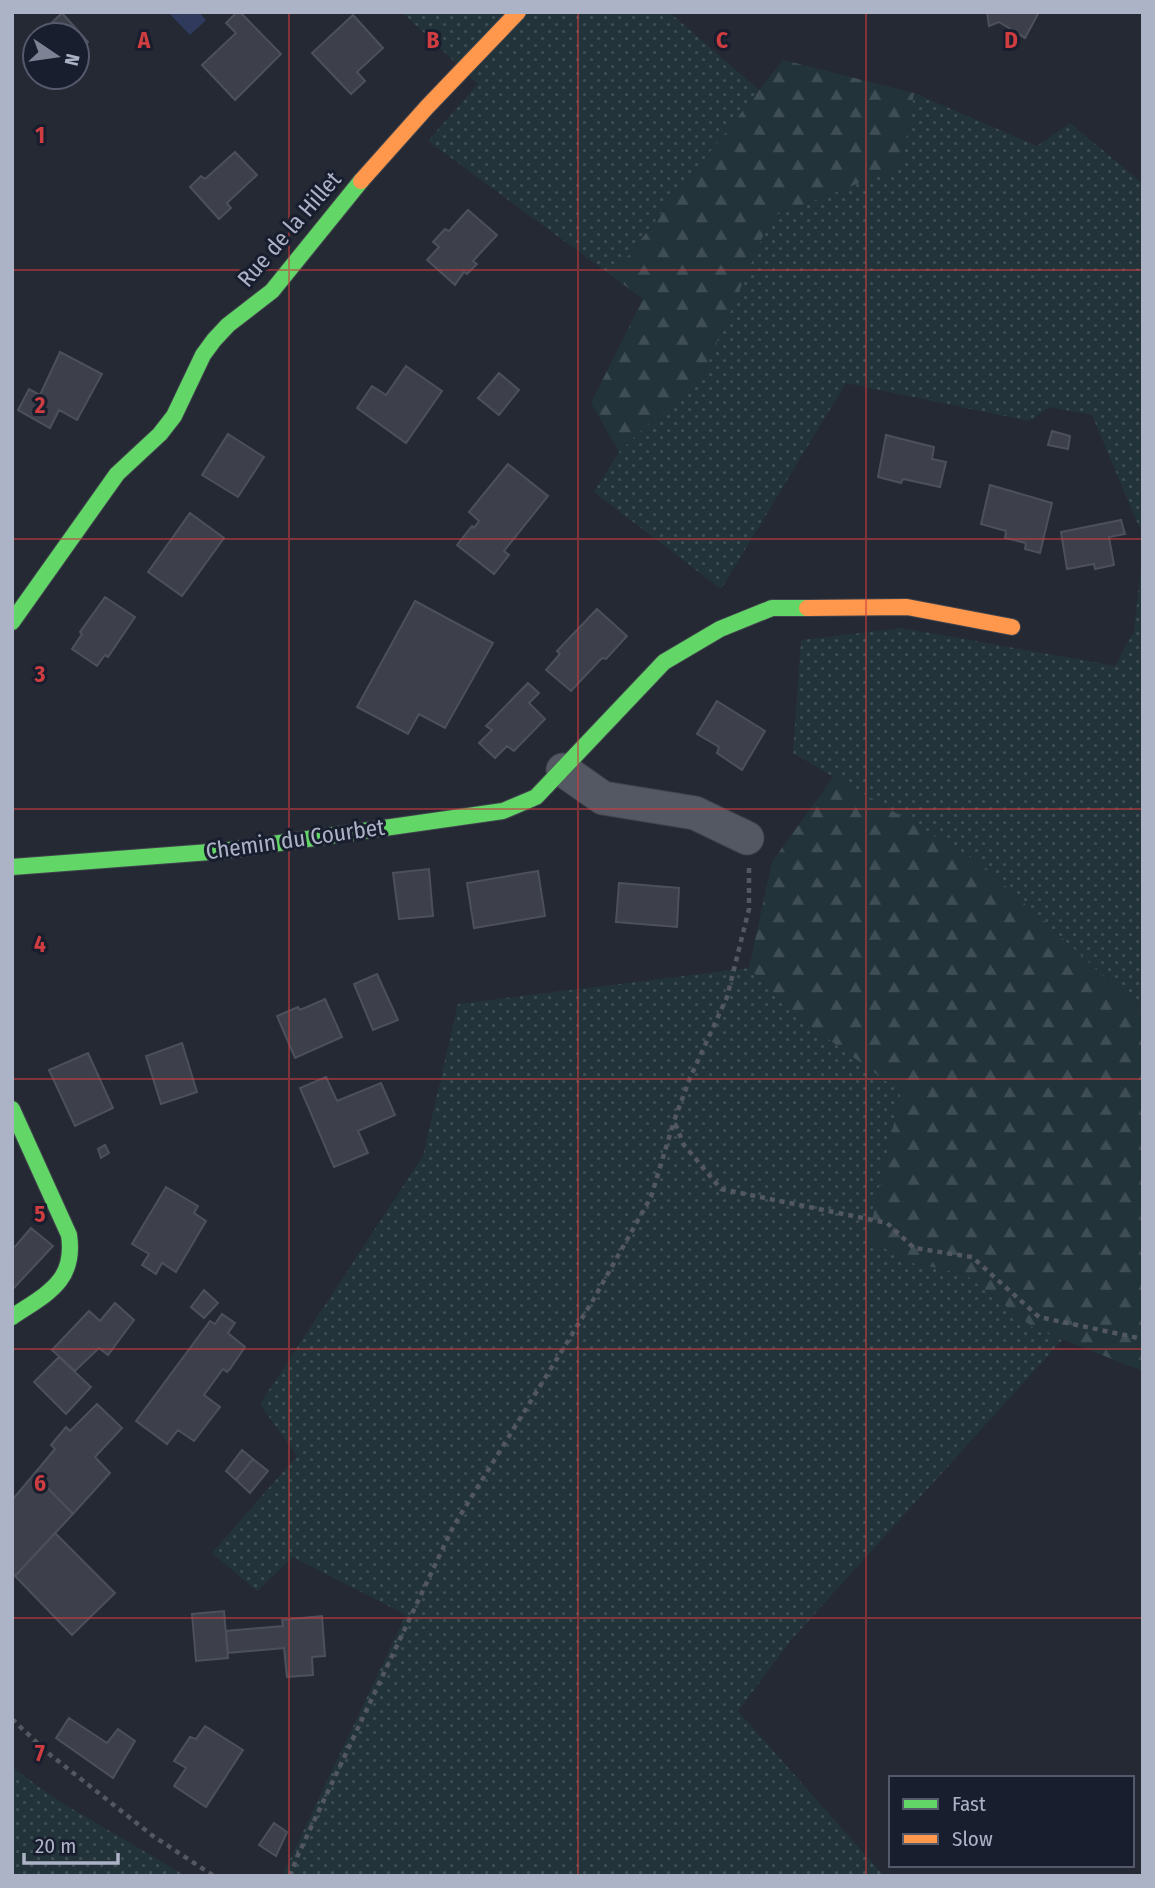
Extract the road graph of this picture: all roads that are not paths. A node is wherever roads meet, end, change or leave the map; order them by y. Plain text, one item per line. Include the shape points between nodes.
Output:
1 (518, 12) edge
2 (12, 622) edge
3 (1012, 627) dead end
4 (563, 770) junction
5 (747, 838) road end
6 (12, 867) edge
7 (12, 1109) edge
8 (12, 1317) edge

1 - 2 street, Rue de la Hillet via 351,193 272,291 214,340 174,416 117,474
3 - 4 street, Chemin du Courbet via 907,607 772,608 720,629 664,662
4 - 5 street via 603,798 695,813
4 - 6 street, Chemin du Courbet via 536,797 503,811 223,851
7 - 8 street via 69,1235 72,1256 66,1275

